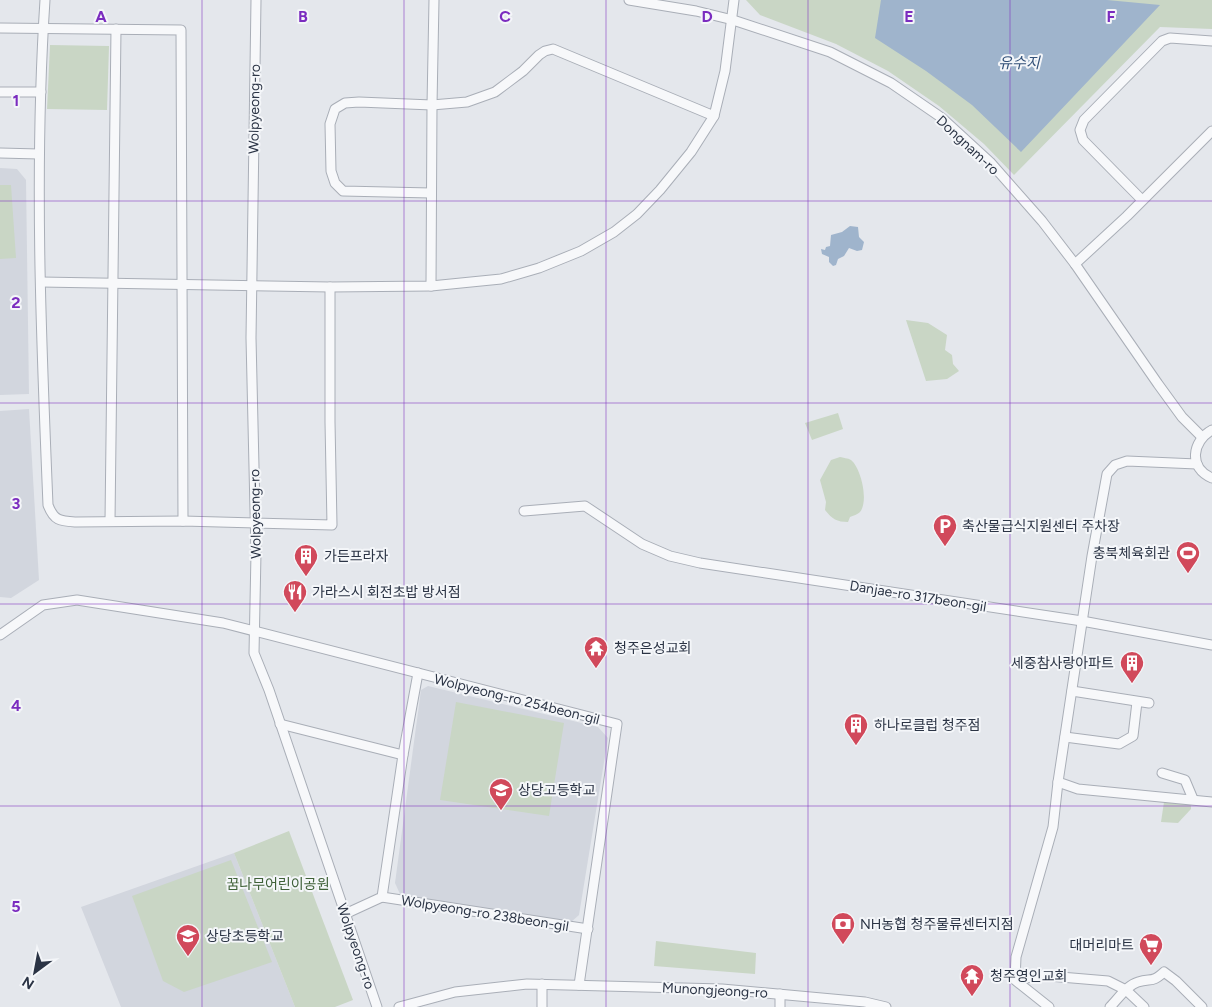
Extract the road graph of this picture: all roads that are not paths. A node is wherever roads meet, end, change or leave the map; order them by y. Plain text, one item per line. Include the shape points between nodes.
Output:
1 (46, 0) edge
2 (256, 0) edge
3 (434, 0) edge
4 (629, 0) edge
5 (734, 0) edge
6 (733, 20) junction
7 (0, 28) edge
8 (44, 28) junction
9 (116, 29) junction
10 (1212, 41) edge
11 (0, 92) edge
12 (41, 92) junction
13 (432, 105) junction
14 (714, 116) junction
15 (1212, 130) edge
16 (0, 153) edge
17 (39, 154) junction
18 (431, 193) junction
19 (1142, 200) junction
20 (1075, 264) junction
21 (41, 282) junction
22 (113, 283) junction
23 (182, 284) junction
24 (252, 286) junction
25 (431, 286) junction
26 (330, 287) junction
27 (1212, 430) edge
28 (1202, 437) junction
29 (1197, 464) junction
30 (1212, 478) edge
31 (524, 511) dead end
32 (110, 521) junction
33 (184, 521) junction
34 (255, 522) junction
35 (1082, 621) junction
36 (254, 632) junction
37 (0, 635) edge
38 (1212, 645) edge
39 (418, 673) junction
40 (1072, 691) junction
41 (1137, 702) junction
42 (1149, 703) dead end
43 (280, 724) junction
44 (1065, 737) junction
45 (403, 755) junction
46 (1162, 773) dead end
47 (1058, 782) junction
48 (1193, 799) junction
49 (1212, 802) edge
50 (382, 897) junction
51 (345, 914) junction
52 (588, 929) junction
53 (1017, 981) junction
54 (542, 984) junction
55 (579, 985) junction
56 (1126, 990) junction
57 (780, 994) junction
58 (377, 1007) edge
59 (399, 1007) edge
60 (542, 1007) edge
61 (780, 1007) edge
62 (886, 1007) edge
63 (1049, 1007) edge
64 (1110, 1007) edge
65 (1144, 1007) edge
66 (1202, 1007) edge

1 - 8 street
2 - 24 street, Wolpyeong-ro
3 - 13 street
4 - 6 street, Dongnam-ro
5 - 6 street
6 - 14 street
6 - 20 street, Dongnam-ro via 830,52 891,83 942,118 990,162
7 - 8 street
8 - 9 street
8 - 12 street
9 - 22 street
9 - 23 street via 180,30
10 - 19 street via 1170,38 1162,41 1084,120 1080,130 1083,140
11 - 12 street
12 - 17 street
13 - 14 street via 466,102 495,92 539,55 552,49
13 - 18 street
13 - 18 street via 345,103 335,109 330,124 331,171 335,183 343,191
14 - 25 street via 691,152 660,190 638,214 614,232 581,251 540,268 501,279
15 - 19 street
16 - 17 street
17 - 21 street
18 - 25 street
19 - 20 street
20 - 28 street, Dongnam-ro via 1182,417
21 - 22 street
21 - 32 street via 48,505 59,521
22 - 23 street
22 - 32 street
23 - 24 street
23 - 33 street
24 - 26 street
24 - 34 street, Wolpyeong-ro
25 - 26 street
26 - 34 street via 332,525
27 - 28 street
28 - 29 street via 1196,448
29 - 30 street
29 - 35 street via 1127,461 1115,465 1107,474
31 - 35 street, Danjae-ro 317beon-gil via 585,506 642,544 670,556 700,563
32 - 33 street
33 - 34 street
34 - 36 street, Wolpyeong-ro
35 - 38 street, Danjae-ro 317beon-gil
35 - 40 street
36 - 37 street, Wolpyeong-ro 254beon-gil via 223,623 77,600 43,604
36 - 39 street, Wolpyeong-ro 254beon-gil
36 - 43 street, Wolpyeong-ro via 254,653
39 - 45 street, Wolpyeong-ro 254beon-gil
39 - 52 street, Wolpyeong-ro 254beon-gil via 617,724
40 - 41 street
40 - 44 street
41 - 42 street
41 - 44 street via 1133,736 1119,744
43 - 45 street
43 - 51 street, Wolpyeong-ro
44 - 47 street
45 - 50 street, Wolpyeong-ro 238beon-gil
46 - 48 street via 1185,780
47 - 48 street via 1078,789
47 - 53 street via 1053,827 1016,957
48 - 49 street
50 - 51 street, Wolpyeong-ro 238beon-gil
50 - 52 street, Wolpyeong-ro 238beon-gil
51 - 58 street, Wolpyeong-ro
52 - 55 street
53 - 56 street via 1037,975 1099,980
53 - 63 street
54 - 55 street, Munongjeong-ro
54 - 59 street, Munongjeong-ro via 455,992
54 - 60 street
55 - 57 street, Munongjeong-ro
56 - 64 street
56 - 65 street
56 - 66 street via 1137,982 1156,980 1164,972
57 - 61 street
57 - 62 street, Munongjeong-ro

